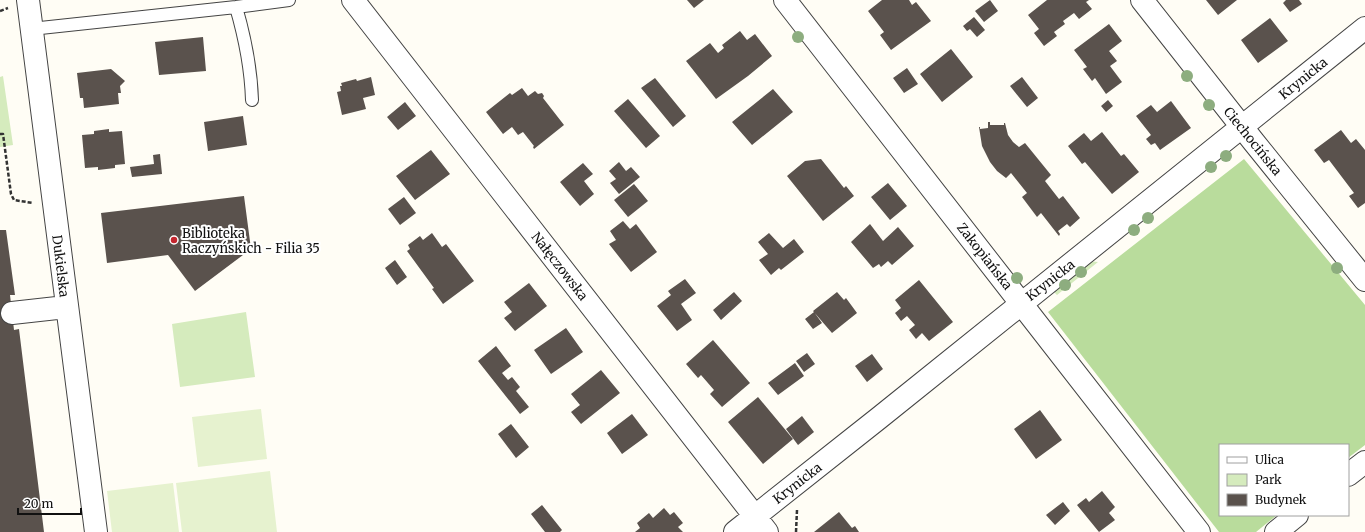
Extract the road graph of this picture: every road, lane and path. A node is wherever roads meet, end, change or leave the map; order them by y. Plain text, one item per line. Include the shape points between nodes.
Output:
1 (28, 0) edge
2 (289, 0) edge
3 (354, 0) edge
4 (785, 0) edge
5 (1142, 0) edge
6 (236, 7) junction
7 (1365, 28) edge
8 (31, 29) junction
9 (252, 100) dead end
10 (1242, 127) junction
11 (0, 134) edge
12 (52, 196) junction
13 (1365, 280) edge
14 (1021, 304) junction
15 (66, 307) junction
16 (12, 313) dead end
17 (1365, 462) edge
18 (1349, 474) edge
19 (798, 507) dead end
20 (1296, 516) edge
21 (761, 524) edge
22 (96, 532) edge
23 (735, 532) edge
24 (796, 532) edge
25 (1199, 532) edge
26 (1276, 532) edge

1 - 8 street, Dukielska
2 - 6 lane
3 - 21 street, Nałęczowska
4 - 14 street, Zakopiańska
5 - 10 street, Ciechocińska
6 - 8 lane
6 - 9 lane via 246,43
7 - 10 street, Krynicka
8 - 12 street, Dukielska
10 - 13 street, Ciechocińska
10 - 14 street, Krynicka
11 - 12 path via 3,134 14,200 19,202
12 - 15 street, Dukielska
14 - 21 street, Krynicka
14 - 25 street, Zakopiańska
15 - 16 street
15 - 22 street, Dukielska
17 - 18 street
19 - 24 path
20 - 26 street
21 - 23 street, Krynicka

